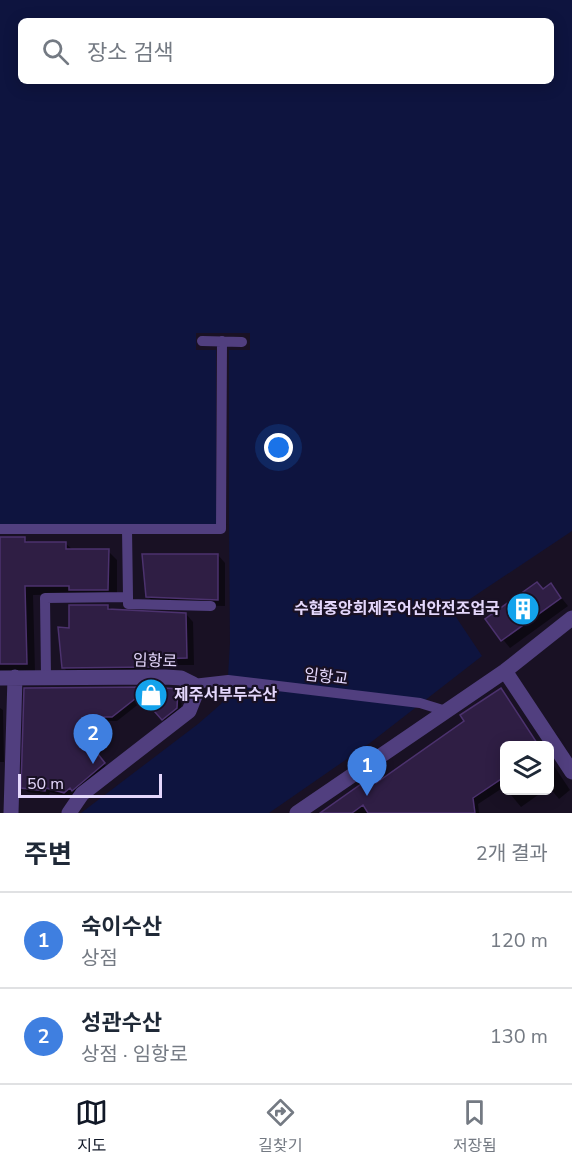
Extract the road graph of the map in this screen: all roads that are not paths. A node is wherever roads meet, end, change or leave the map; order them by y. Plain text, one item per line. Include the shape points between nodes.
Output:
1 (222, 341) junction
2 (202, 342) dead end
3 (242, 342) dead end
4 (0, 529) edge
5 (127, 530) junction
6 (128, 597) junction
7 (211, 606) dead end
8 (572, 618) edge
9 (505, 671) junction
10 (7, 677) edge
11 (46, 677) junction
12 (193, 684) junction
13 (446, 711) junction
14 (572, 772) edge
15 (11, 813) edge
16 (69, 813) edge
17 (297, 813) edge

1 - 2 lane
1 - 3 lane
1 - 5 lane via 223,527
4 - 5 lane
5 - 6 lane
6 - 7 lane via 128,604
6 - 11 lane via 45,598
8 - 9 street
9 - 13 street
9 - 14 street
10 - 11 street, 임항로
10 - 15 street
11 - 12 street, 임항로 via 165,677
12 - 13 lane, 임항교 via 228,680 420,703
12 - 16 street, 임항로 via 195,696 189,711 82,794
13 - 17 street

